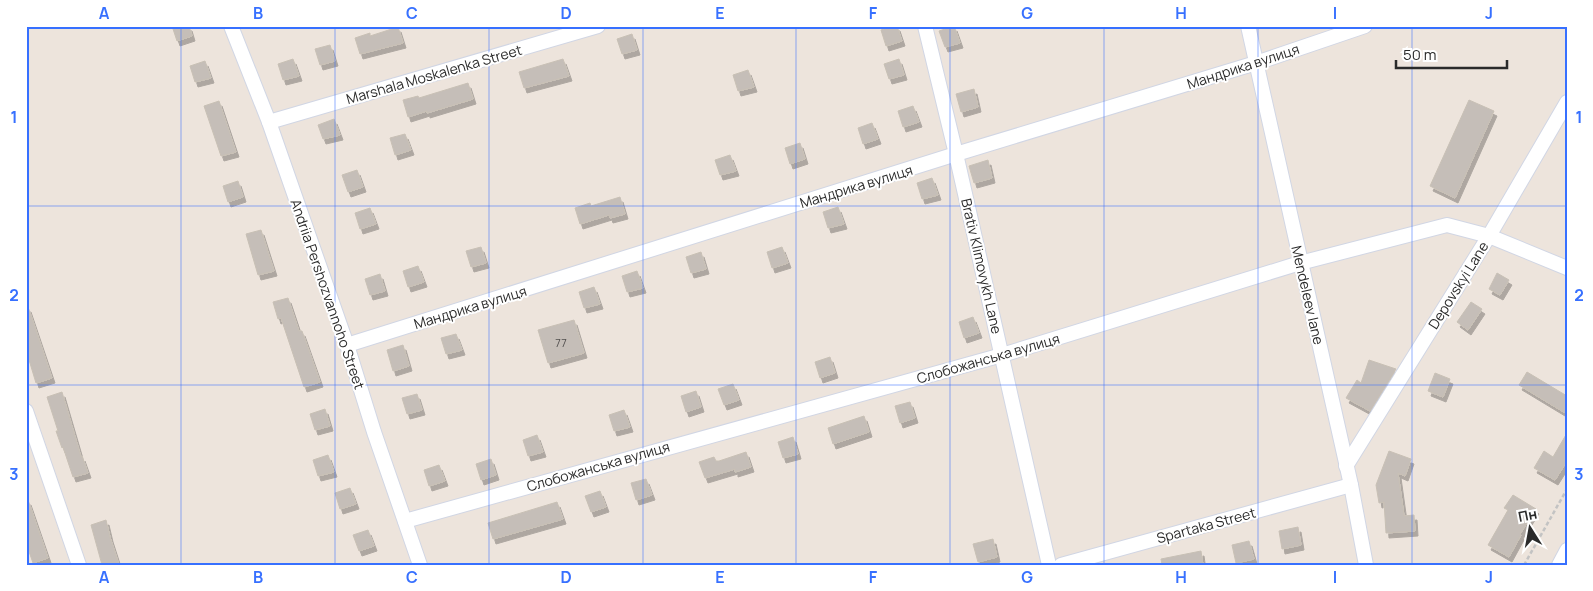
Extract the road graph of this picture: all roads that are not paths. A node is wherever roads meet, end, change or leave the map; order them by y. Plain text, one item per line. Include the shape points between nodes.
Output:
1 (231, 26) edge
2 (598, 26) edge
3 (925, 26) edge
4 (1248, 26) edge
5 (1365, 26) edge
6 (1256, 62) junction
7 (1567, 102) edge
8 (269, 122) junction
9 (956, 154) junction
10 (1489, 236) junction
11 (1300, 263) junction
12 (1567, 268) edge
13 (347, 345) junction
14 (1002, 355) junction
15 (26, 411) edge
16 (1346, 466) junction
17 (1351, 485) junction
18 (405, 521) junction
19 (1567, 550) edge
20 (79, 565) edge
21 (420, 565) edge
22 (1049, 565) edge
23 (1061, 565) edge
24 (1366, 565) edge
25 (1559, 565) edge

1 - 8 street, Andriia Pershozvannoho Street
2 - 8 street, Marshala Moskalenka Street
3 - 9 street, Brativ Klimovykh Lane
4 - 6 street, Mendeleev lane
5 - 6 street, Мандрика вулиця
6 - 9 street, Мандрика вулиця
6 - 11 street, Mendeleev lane
7 - 10 street, Depovskyi Lane
8 - 13 street, Andriia Pershozvannoho Street
9 - 13 street, Мандрика вулиця
9 - 14 street, Brativ Klimovykh Lane
10 - 11 street, Слобожанська вулиця via 1447,225
10 - 12 street, Слобожанська вулиця
10 - 16 street, Depovskyi Lane
11 - 14 street, Слобожанська вулиця
11 - 16 street, Mendeleev lane
13 - 18 street, Andriia Pershozvannoho Street
14 - 18 street, Слобожанська вулиця
14 - 22 street, Brativ Klimovykh Lane
15 - 20 street
16 - 17 street, Mendeleev lane
17 - 23 street, Spartaka Street
17 - 24 street, Mendeleev lane
18 - 21 street, Andriia Pershozvannoho Street
19 - 25 street

